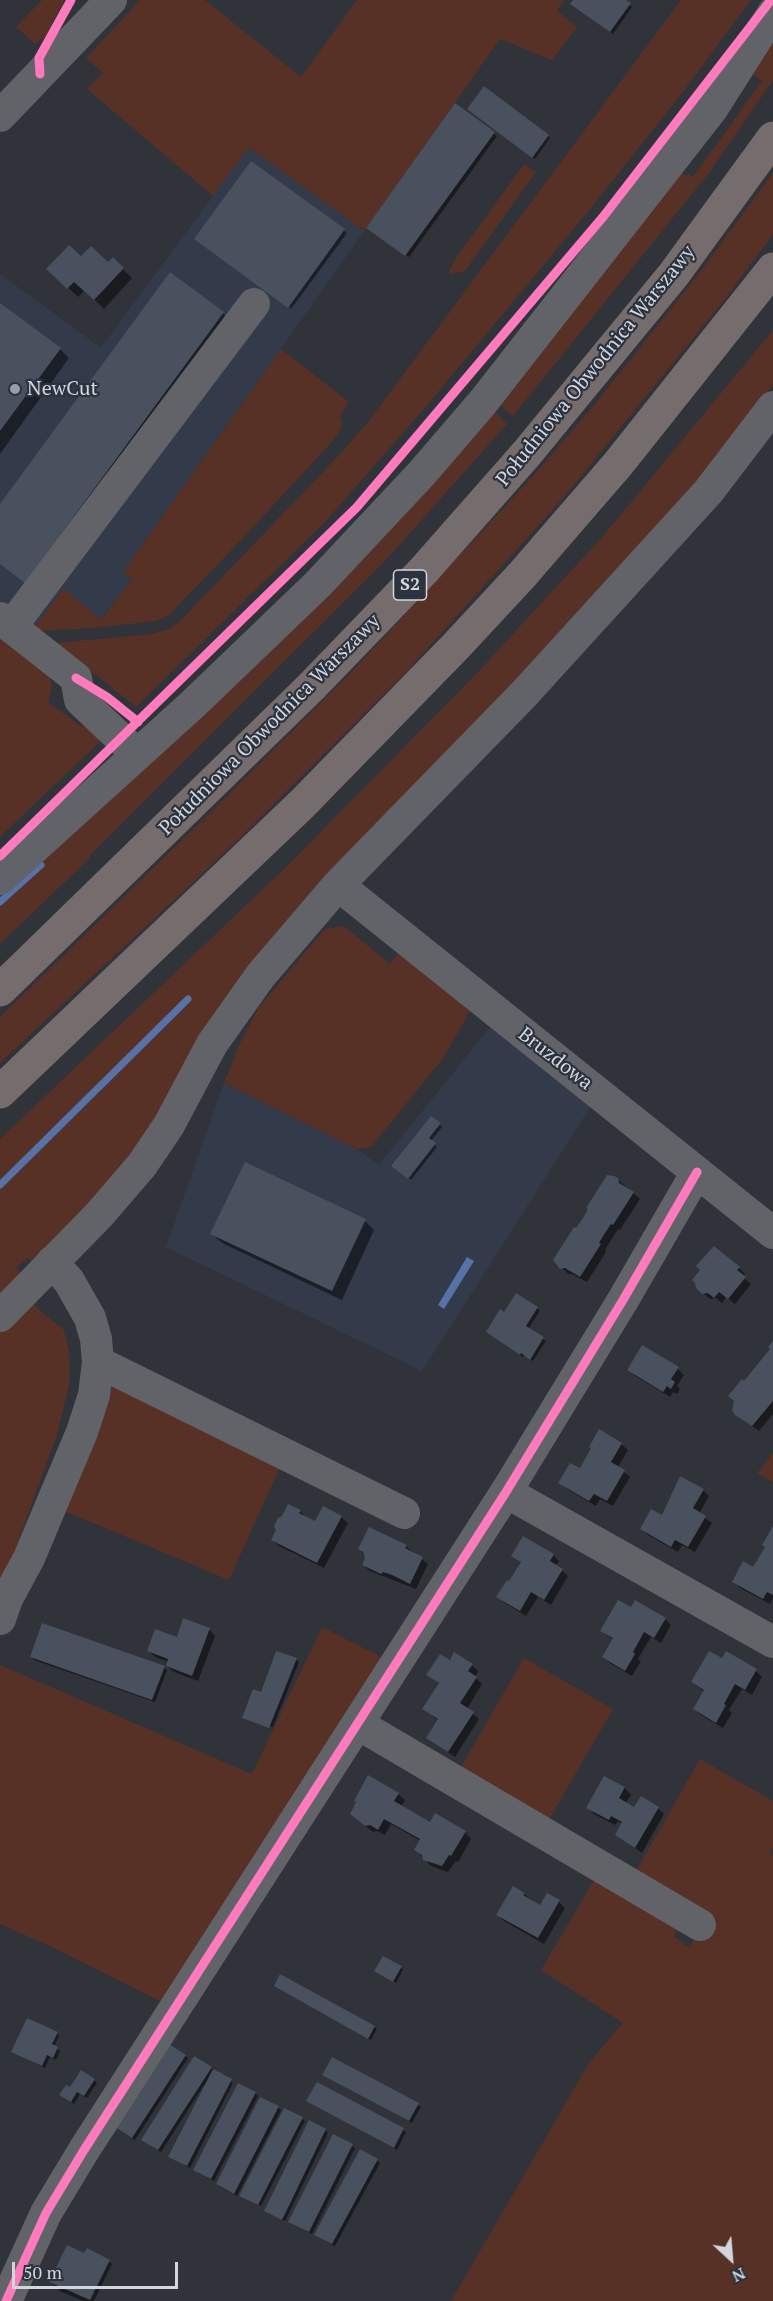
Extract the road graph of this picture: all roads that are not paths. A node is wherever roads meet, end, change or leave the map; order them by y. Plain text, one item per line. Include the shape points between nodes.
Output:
1 (111, 0) edge
2 (773, 13) edge
3 (0, 116) edge
4 (773, 138) edge
5 (773, 269) edge
6 (254, 304) dead end
7 (773, 407) edge
8 (5, 623) edge
9 (137, 754) junction
10 (0, 879) edge
11 (338, 885) junction
12 (0, 990) edge
13 (0, 1092) edge
14 (697, 1172) junction
15 (773, 1233) edge
16 (52, 1262) junction
17 (0, 1316) edge
18 (98, 1362) junction
19 (506, 1492) junction
20 (404, 1514) dead end
21 (0, 1618) edge
22 (773, 1642) edge
23 (358, 1724) junction
24 (700, 1925) dead end
25 (6, 2301) edge

1 - 3 street
2 - 9 street via 712,110 483,402 318,584
4 - 12 highway, Południowa Obwodnica Warszawy / S2 via 674,274 527,453 424,570 311,687
5 - 13 highway via 618,464 450,653 302,804
6 - 8 street
7 - 11 street via 708,492 524,694
8 - 9 street via 76,678 80,700
9 - 10 street
11 - 14 street, Bruzdowa
11 - 16 street via 235,1009 142,1165
14 - 15 street, Bruzdowa
14 - 19 street
16 - 17 street
16 - 18 street via 69,1281 90,1318
18 - 20 street
18 - 21 street via 94,1395 82,1432
19 - 22 street
19 - 23 street
23 - 24 street
23 - 25 street via 46,2213

